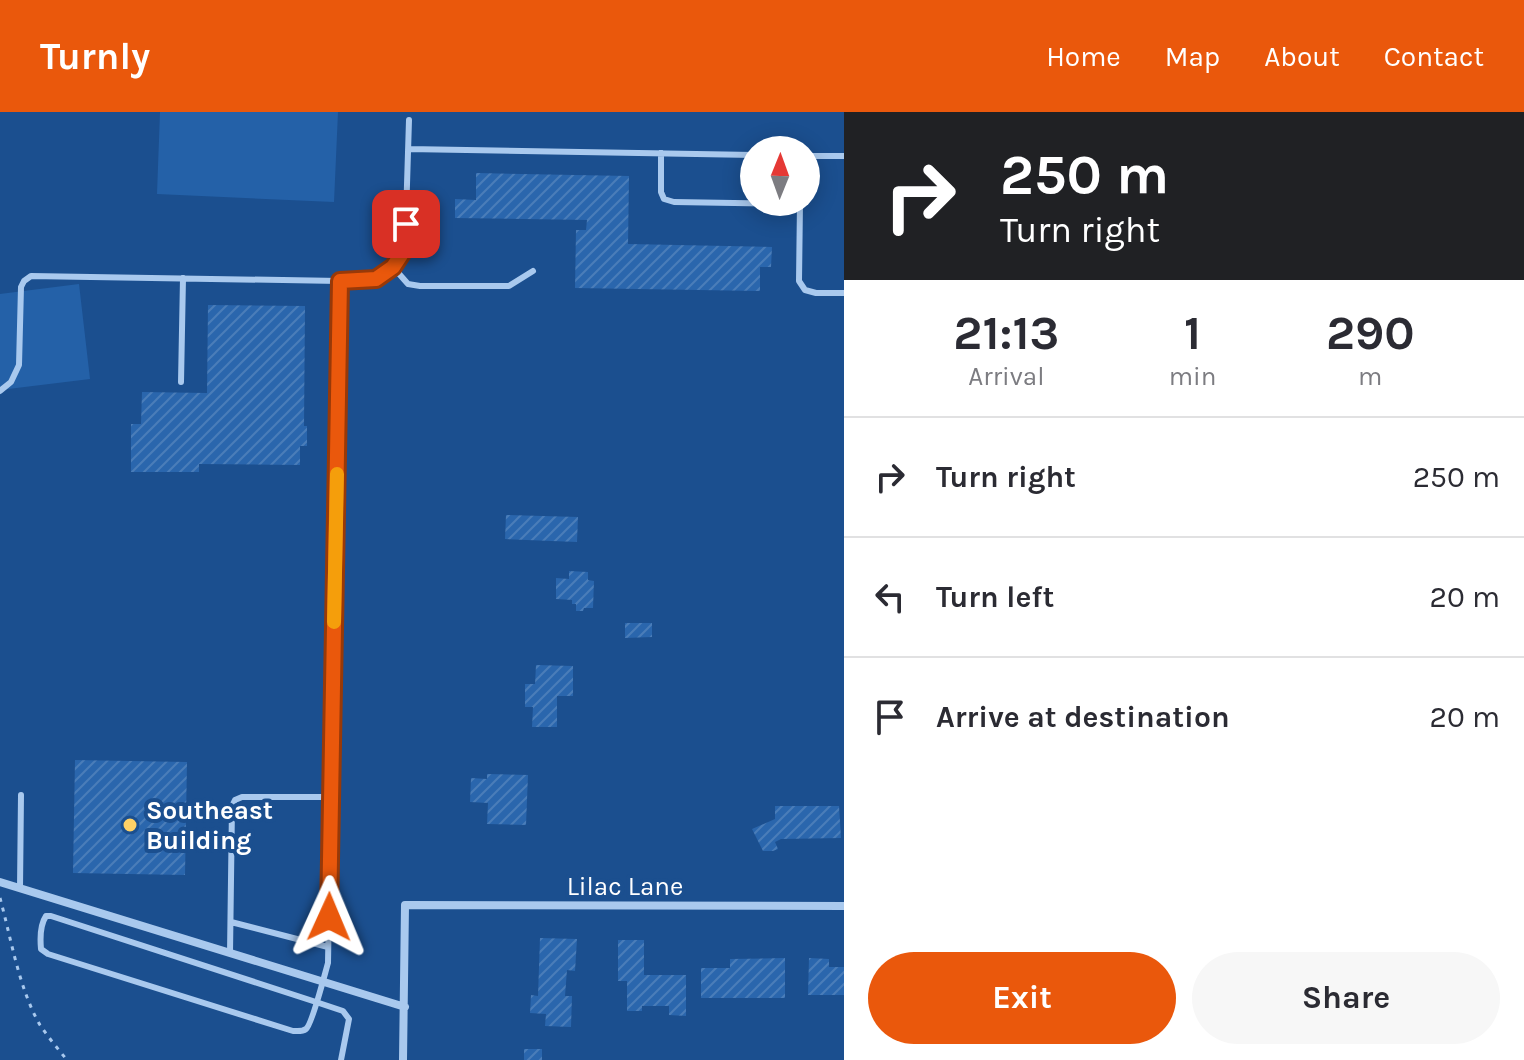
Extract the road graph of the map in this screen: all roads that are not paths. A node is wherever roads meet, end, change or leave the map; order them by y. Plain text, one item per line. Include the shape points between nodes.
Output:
1 (409, 120) dead end
2 (408, 149) junction
3 (661, 153) junction
4 (740, 155) edge
5 (820, 156) edge
6 (844, 156) edge
7 (740, 203) edge
8 (800, 216) edge
9 (393, 267) junction
10 (533, 271) dead end
11 (183, 278) junction
12 (340, 281) junction
13 (844, 293) edge
14 (181, 382) dead end
15 (0, 391) edge
16 (21, 795) dead end
17 (331, 797) junction
18 (0, 882) edge
19 (20, 888) junction
20 (844, 906) edge
21 (231, 922) junction
22 (328, 947) junction
23 (230, 953) junction
24 (323, 981) junction
25 (316, 1002) junction
26 (405, 1007) junction
27 (341, 1060) edge
28 (403, 1060) edge

1 - 2 lane
2 - 3 lane
2 - 9 lane via 405,249
3 - 4 lane
3 - 7 lane via 664,199
5 - 6 lane
8 - 13 lane via 799,281 816,293
9 - 10 lane via 408,284 420,286 509,286
9 - 12 lane via 376,279
11 - 12 lane
11 - 14 lane
11 - 15 lane via 31,276 21,287 19,365
12 - 17 lane
16 - 19 lane
17 - 21 lane via 235,800
17 - 22 lane
18 - 19 street
19 - 23 street
20 - 26 street, Lilac Lane via 405,905
21 - 22 lane
21 - 23 lane
22 - 24 lane
23 - 24 street
24 - 25 lane
24 - 26 street
25 - 25 lane via 309,1027 293,1031 48,954 41,949 43,921 51,916
25 - 27 lane via 347,1014
26 - 28 street

